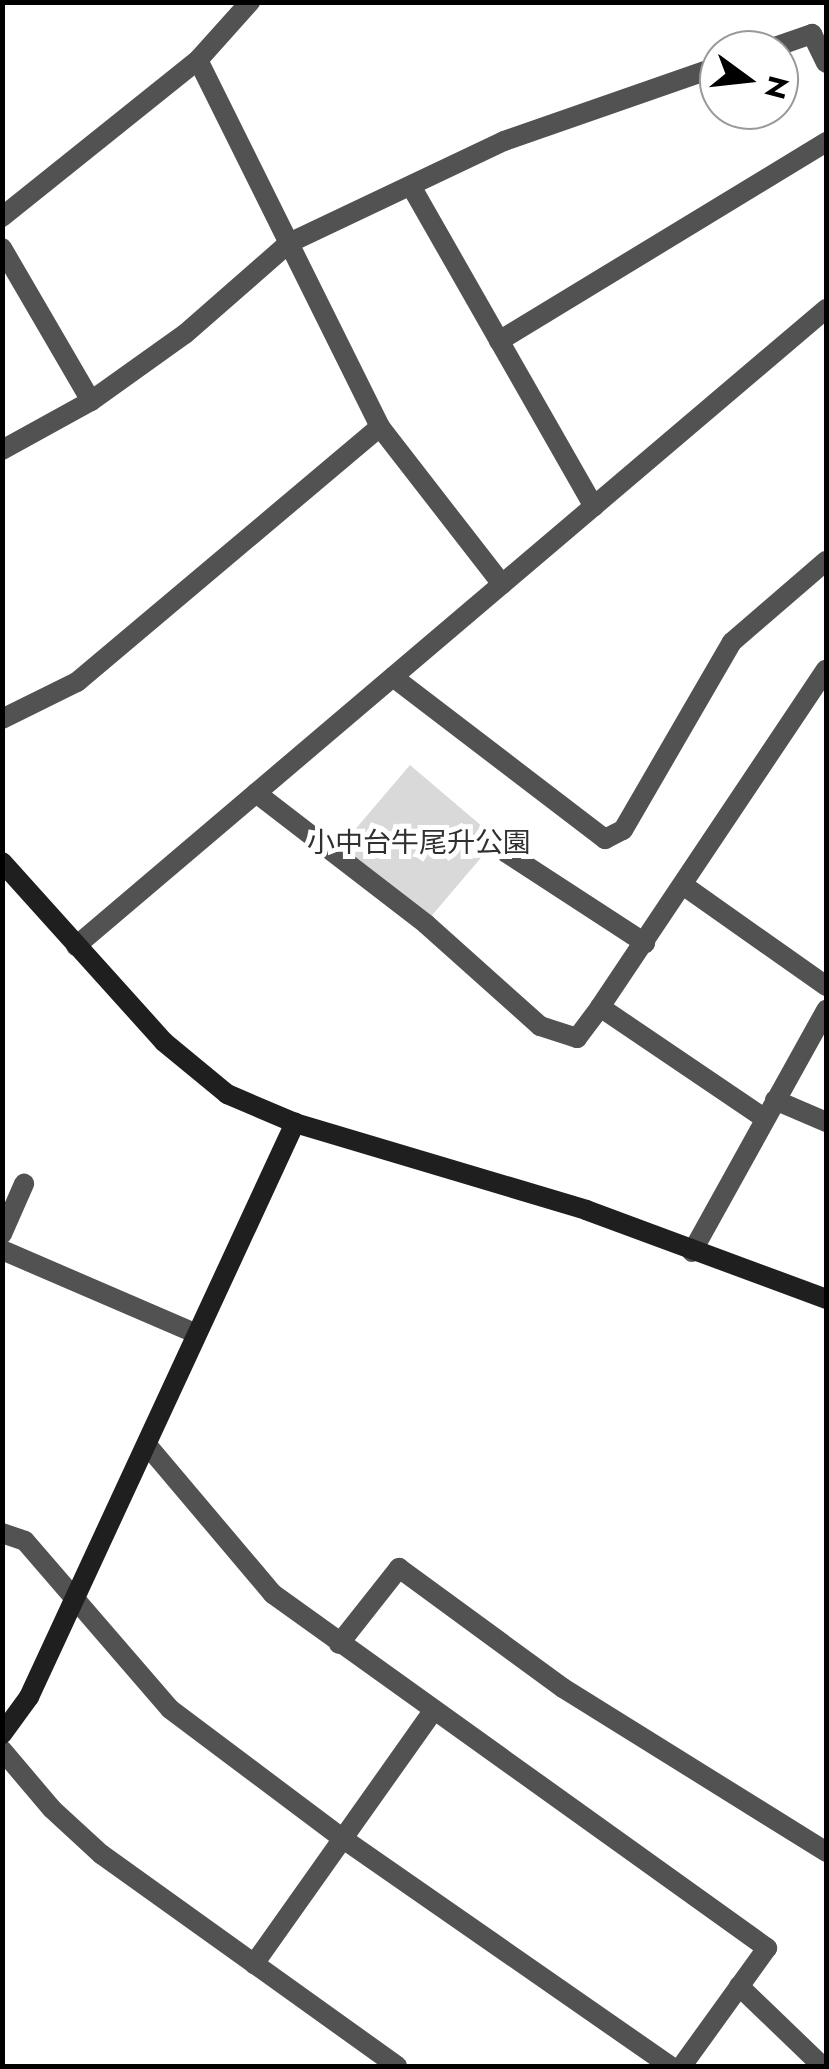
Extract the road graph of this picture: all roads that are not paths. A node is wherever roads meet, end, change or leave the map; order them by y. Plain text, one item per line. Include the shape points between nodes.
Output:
1 (250, 2) edge
2 (799, 39) edge
3 (198, 60) junction
4 (826, 64) edge
5 (699, 73) edge
6 (826, 142) edge
7 (412, 186) junction
8 (2, 217) edge
9 (289, 244) junction
10 (2, 248) edge
11 (826, 309) edge
12 (499, 340) junction
13 (91, 401) junction
14 (380, 427) junction
15 (2, 450) edge
16 (594, 507) junction
17 (826, 561) edge
18 (502, 584) junction
19 (826, 670) edge
20 (394, 677) junction
21 (2, 719) edge
22 (256, 794) junction
23 (496, 846) dead end
24 (2, 862) edge
25 (684, 885) junction
26 (644, 942) junction
27 (76, 946) junction
28 (826, 986) edge
29 (600, 1008) junction
30 (826, 1010) edge
31 (770, 1109) junction
32 (826, 1122) edge
33 (295, 1123) junction
34 (24, 1184) dead end
35 (2, 1234) edge
36 (2, 1250) edge
37 (692, 1252) junction
38 (826, 1299) edge
39 (197, 1334) junction
40 (147, 1445) junction
41 (2, 1533) edge
42 (76, 1597) junction
43 (339, 1644) junction
44 (432, 1712) junction
45 (2, 1734) edge
46 (2, 1750) edge
47 (342, 1838) junction
48 (826, 1852) edge
49 (254, 1964) junction
50 (739, 1986) junction
51 (397, 2066) edge
52 (670, 2066) edge
53 (682, 2066) edge
54 (822, 2066) edge

1 - 3 street
2 - 4 street via 812,34
3 - 8 street
3 - 9 street
5 - 7 street via 504,141
6 - 12 street
7 - 9 street
7 - 12 street
9 - 13 street via 185,334
9 - 14 street
10 - 13 street
11 - 16 street
12 - 16 street
13 - 15 street
14 - 18 street
14 - 21 street via 77,682
16 - 18 street
17 - 20 street via 732,642 624,830 605,839
18 - 20 street
19 - 25 street
20 - 22 street
22 - 27 street
22 - 29 street via 426,924 540,1026 577,1038
23 - 26 street
24 - 27 street
25 - 26 street
25 - 28 street
26 - 29 street
27 - 33 street via 164,1042 226,1094
29 - 31 street
30 - 31 street
31 - 32 street
31 - 37 street
33 - 37 street via 586,1210
33 - 39 street
34 - 35 street
36 - 39 street
37 - 38 street
39 - 40 street
40 - 42 street
40 - 43 street via 274,1594
41 - 42 street via 25,1541
42 - 45 street via 30,1696
42 - 47 street via 170,1709
43 - 44 street
43 - 48 street via 400,1568 563,1688
44 - 47 street
44 - 50 street via 766,1948
46 - 49 street via 101,1854
47 - 49 street
47 - 52 street
49 - 51 street
50 - 53 street
50 - 54 street

